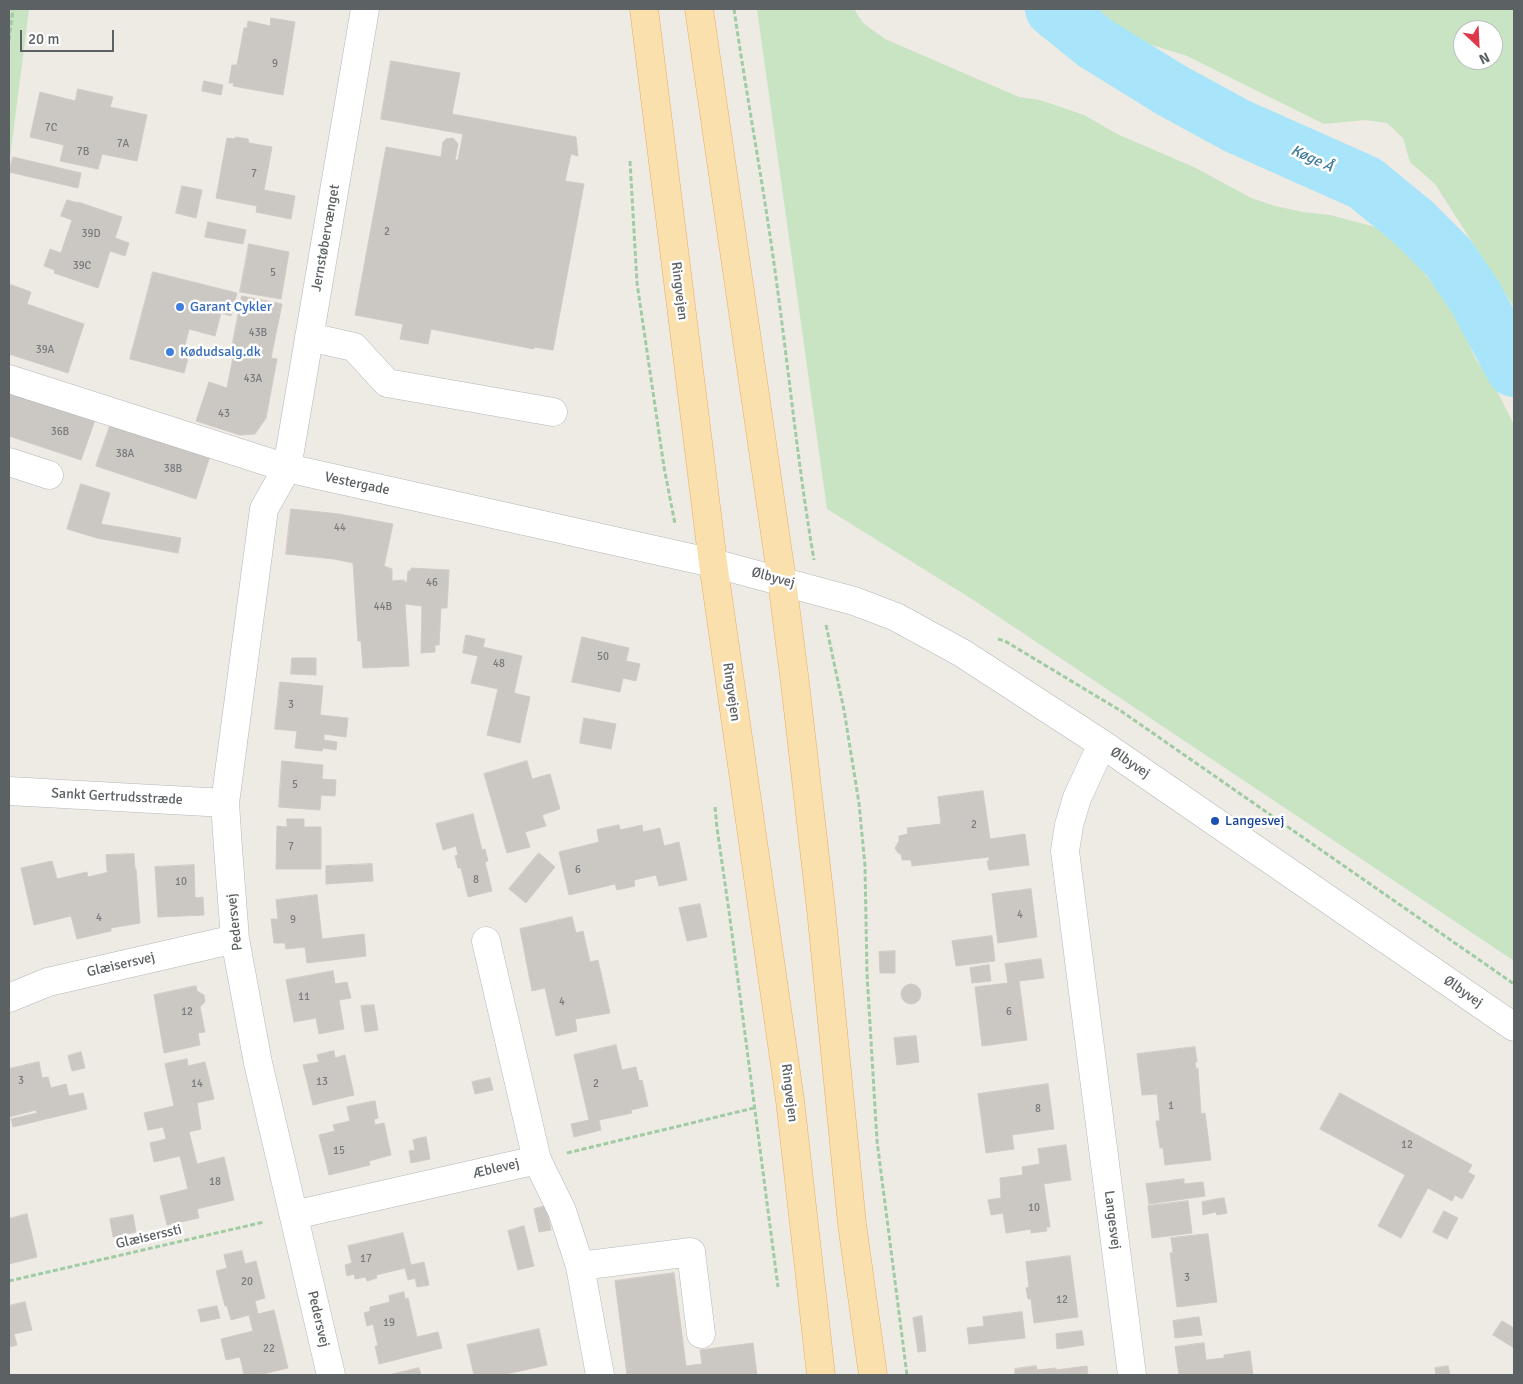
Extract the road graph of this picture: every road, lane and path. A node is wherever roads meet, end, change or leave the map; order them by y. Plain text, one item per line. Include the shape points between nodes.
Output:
1 (13, 9) edge
2 (365, 9) edge
3 (644, 9) edge
4 (699, 9) edge
5 (734, 9) edge
6 (9, 40) edge
7 (630, 159) dead end
8 (309, 337) junction
9 (9, 379) edge
10 (552, 412) dead end
11 (9, 462) edge
12 (287, 468) junction
13 (49, 475) dead end
14 (682, 556) junction
15 (713, 563) junction
16 (782, 581) junction
17 (819, 591) junction
18 (1102, 744) junction
19 (9, 791) edge
20 (715, 799) dead end
21 (226, 803) junction
22 (235, 939) junction
23 (486, 942) dead end
24 (9, 998) edge
25 (1514, 1027) edge
26 (754, 1108) junction
27 (537, 1160) junction
28 (294, 1215) junction
29 (580, 1266) junction
30 (9, 1281) edge
31 (779, 1295) dead end
32 (702, 1334) dead end
33 (331, 1375) edge
34 (600, 1375) edge
35 (821, 1375) edge
36 (873, 1375) edge
37 (907, 1375) edge
38 (1132, 1375) edge

1 - 6 path
2 - 8 street, Jernstøbervænget
3 - 15 main road, Ringvejen
4 - 16 main road
5 - 17 path via 776,276 806,515
7 - 14 path via 637,283 664,468
8 - 10 street via 354,348 387,382
8 - 12 street, Jernstøbervænget
9 - 12 street, Vestergade
11 - 13 street
12 - 14 street, Vestergade
12 - 21 street, Pedersvej via 264,509
14 - 15 street, Vestergade
15 - 16 street, Ølbyvej
15 - 35 main road, Ringvejen via 790,1100
16 - 17 street, Ølbyvej
16 - 36 main road via 815,860 852,1224
17 - 18 street, Ølbyvej via 896,617 962,653
17 - 37 path via 844,710 859,804 865,866 866,974 877,1141
18 - 25 street, Ølbyvej
18 - 38 street, Langesvej via 1077,798 1068,825 1065,851
19 - 21 street, Sankt Gertrudsstræde
20 - 26 path
21 - 22 street, Pedersvej
22 - 24 street, Glæisersvej via 48,982
22 - 28 street, Pedersvej via 258,1063
23 - 27 street, Æblevej
26 - 27 path
26 - 31 path
27 - 28 street, Æblevej
27 - 29 street via 562,1212
28 - 30 path, Glæiserssti
28 - 33 street, Pedersvej
29 - 32 street via 691,1252
29 - 34 street

